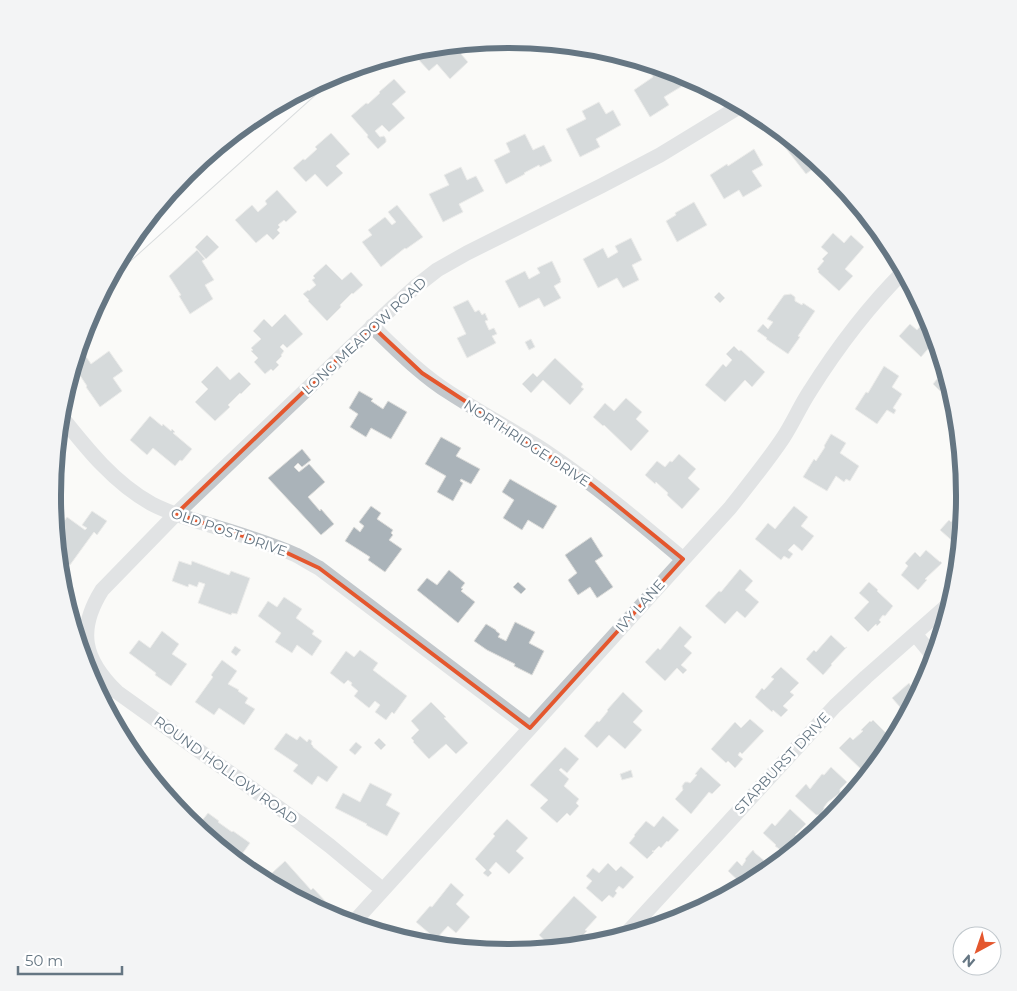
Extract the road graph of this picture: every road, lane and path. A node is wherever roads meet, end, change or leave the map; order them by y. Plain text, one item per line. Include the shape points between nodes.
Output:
1 (286, 107) edge
2 (735, 109) edge
3 (147, 232) edge
4 (899, 277) edge
5 (372, 326) junction
6 (66, 423) edge
7 (176, 514) junction
8 (683, 559) junction
9 (941, 611) edge
10 (915, 634) junction
11 (87, 637) joint
12 (929, 651) edge
13 (530, 728) junction
14 (383, 890) junction
15 (358, 918) edge
16 (634, 925) edge

1 - 3 main road
2 - 5 street, LONG MEADOW ROAD via 660,155 437,270
4 - 8 street, IVY LANE via 863,316 834,355 758,473
5 - 7 street, LONG MEADOW ROAD
5 - 8 street, NORTHRIDGE DRIVE via 422,373 586,480
6 - 7 street, OLD POST DRIVE via 110,474 146,500
7 - 11 street, LONG MEADOW ROAD via 102,590 87,623
7 - 13 street, OLD POST DRIVE via 268,544 319,568
8 - 13 street, IVY LANE
9 - 10 street, STARBURST DRIVE
10 - 12 street
10 - 16 street, STARBURST DRIVE via 834,706
11 - 14 street, ROUND HOLLOW ROAD via 97,669 117,692 300,823
13 - 14 street, IVY LANE
14 - 15 street, IVY LANE

